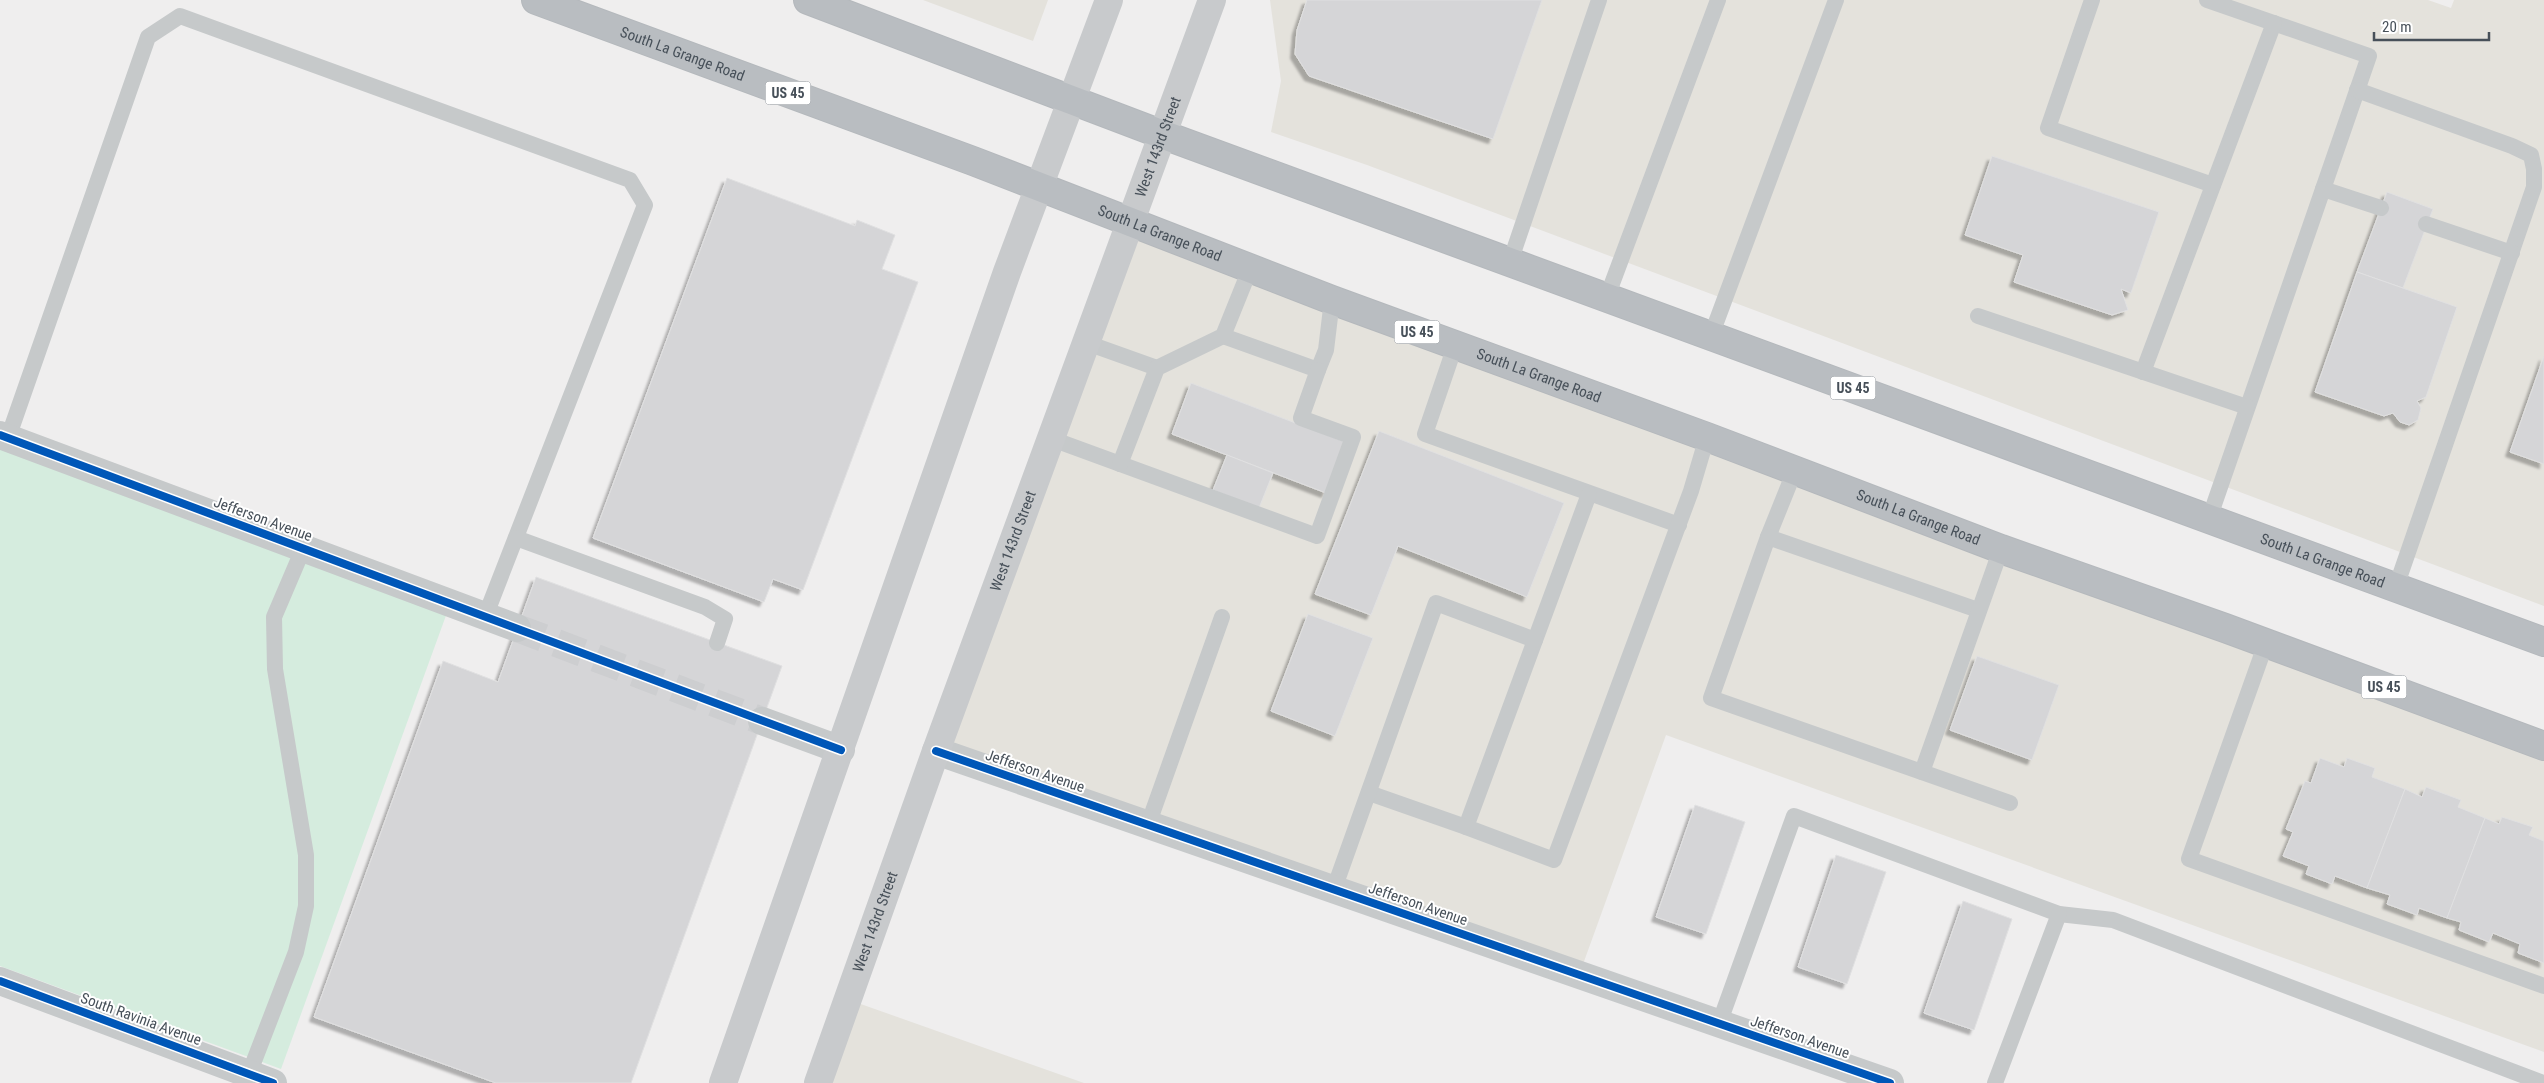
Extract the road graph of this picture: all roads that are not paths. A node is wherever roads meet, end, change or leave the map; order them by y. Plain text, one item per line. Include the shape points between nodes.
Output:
1 (536, 0) edge
2 (808, 0) edge
3 (1109, 0) edge
4 (1212, 0) edge
5 (1599, 0) edge
6 (1718, 0) edge
7 (1836, 0) edge
8 (2092, 0) edge
9 (2207, 0) edge
10 (2274, 23) junction
11 (2357, 90) junction
12 (1071, 99) junction
13 (1162, 134) junction
14 (1039, 186) junction
15 (2213, 186) junction
16 (2323, 189) junction
17 (2381, 208) dead end
18 (1129, 222) junction
19 (2426, 224) dead end
20 (2512, 253) junction
21 (1510, 262) junction
22 (1250, 269) junction
23 (1607, 298) junction
24 (1332, 300) junction
25 (1978, 316) dead end
26 (1223, 336) junction
27 (1711, 336) junction
28 (1087, 343) junction
29 (1455, 346) junction
30 (1157, 368) junction
31 (1318, 370) junction
32 (2143, 372) junction
33 (2247, 407) junction
34 (4, 437) edge
35 (1707, 437) junction
36 (1052, 440) junction
37 (1120, 464) junction
38 (1796, 470) junction
39 (1589, 494) junction
40 (2209, 518) junction
41 (1679, 525) junction
42 (1768, 537) junction
43 (516, 538) junction
44 (303, 549) junction
45 (2001, 549) junction
46 (2396, 587) junction
47 (1978, 610) junction
48 (485, 616) junction
49 (1222, 617) dead end
50 (517, 628) tunnel mouth
51 (1535, 640) junction
52 (2544, 642) edge
53 (717, 643) dead end
54 (2266, 643) junction
55 (762, 721) tunnel mouth
56 (2544, 746) edge
57 (841, 750) junction
58 (936, 751) junction
59 (1922, 772) junction
60 (1369, 794) junction
61 (2010, 803) dead end
62 (1148, 825) junction
63 (1466, 827) junction
64 (1334, 889) junction
65 (2059, 914) junction
66 (0, 981) edge
67 (2544, 986) edge
68 (1720, 1024) junction
69 (261, 1079) edge
70 (723, 1083) edge
71 (818, 1083) edge
72 (1890, 1083) edge
73 (1995, 1083) edge
74 (2543, 1083) edge

1 - 14 highway, South La Grange Road / US 45
2 - 12 highway, South La Grange Road / US 45
3 - 12 main road
4 - 13 main road, West 143rd Street
5 - 21 lane
6 - 23 lane
7 - 27 lane
8 - 15 lane via 2048,128
9 - 10 lane
10 - 11 lane via 2369,56
10 - 15 lane
11 - 16 lane
11 - 20 lane via 2531,155 2534,187
12 - 13 highway, South La Grange Road / US 45
12 - 14 main road
13 - 18 main road, West 143rd Street
13 - 21 highway, South La Grange Road / US 45
14 - 18 highway, South La Grange Road / US 45
14 - 57 main road
15 - 32 lane
16 - 17 lane
16 - 33 lane
18 - 22 highway, South La Grange Road / US 45
18 - 28 main road, West 143rd Street
19 - 20 lane
20 - 46 lane
21 - 23 highway, South La Grange Road / US 45
22 - 24 highway, South La Grange Road / US 45
22 - 26 lane
23 - 27 highway, South La Grange Road / US 45
24 - 29 highway, South La Grange Road / US 45
24 - 31 lane via 1326,350
25 - 32 lane
26 - 30 lane
26 - 31 lane
27 - 40 highway, South La Grange Road / US 45
28 - 30 lane
28 - 36 main road, West 143rd Street
29 - 35 highway, South La Grange Road / US 45
29 - 39 lane via 1425,434
30 - 37 lane
31 - 37 lane via 1301,418 1353,437 1317,536
32 - 33 lane
33 - 40 lane
34 - 43 lane via 148,37 180,16 630,180 645,205
34 - 44 street, Jefferson Avenue
35 - 38 highway, South La Grange Road / US 45
35 - 41 lane
36 - 37 lane
36 - 58 main road, West 143rd Street
38 - 42 lane
38 - 45 highway, South La Grange Road / US 45
39 - 41 lane
39 - 51 lane
40 - 46 highway, South La Grange Road / US 45
41 - 63 lane via 1554,860
42 - 47 lane
42 - 59 lane via 1711,698
43 - 48 lane
43 - 53 lane via 705,606 725,619
44 - 48 street, Jefferson Avenue
44 - 69 lane via 274,617 274,635 275,669 306,855 306,906
45 - 47 lane
45 - 54 highway, South La Grange Road / US 45
46 - 52 highway, South La Grange Road / US 45
47 - 59 lane
48 - 50 street, Jefferson Avenue
49 - 62 lane
51 - 60 lane via 1436,603
51 - 63 lane
54 - 56 highway, South La Grange Road / US 45
54 - 67 lane via 2189,859
55 - 57 street
57 - 70 main road
58 - 62 street, Jefferson Avenue
58 - 71 main road, West 143rd Street
59 - 61 lane
60 - 63 lane
60 - 64 lane
62 - 64 street, Jefferson Avenue
64 - 68 street, Jefferson Avenue
65 - 68 lane via 1794,816
65 - 73 lane
65 - 74 lane via 2113,920
66 - 69 street, South Ravinia Avenue
68 - 72 street, Jefferson Avenue

